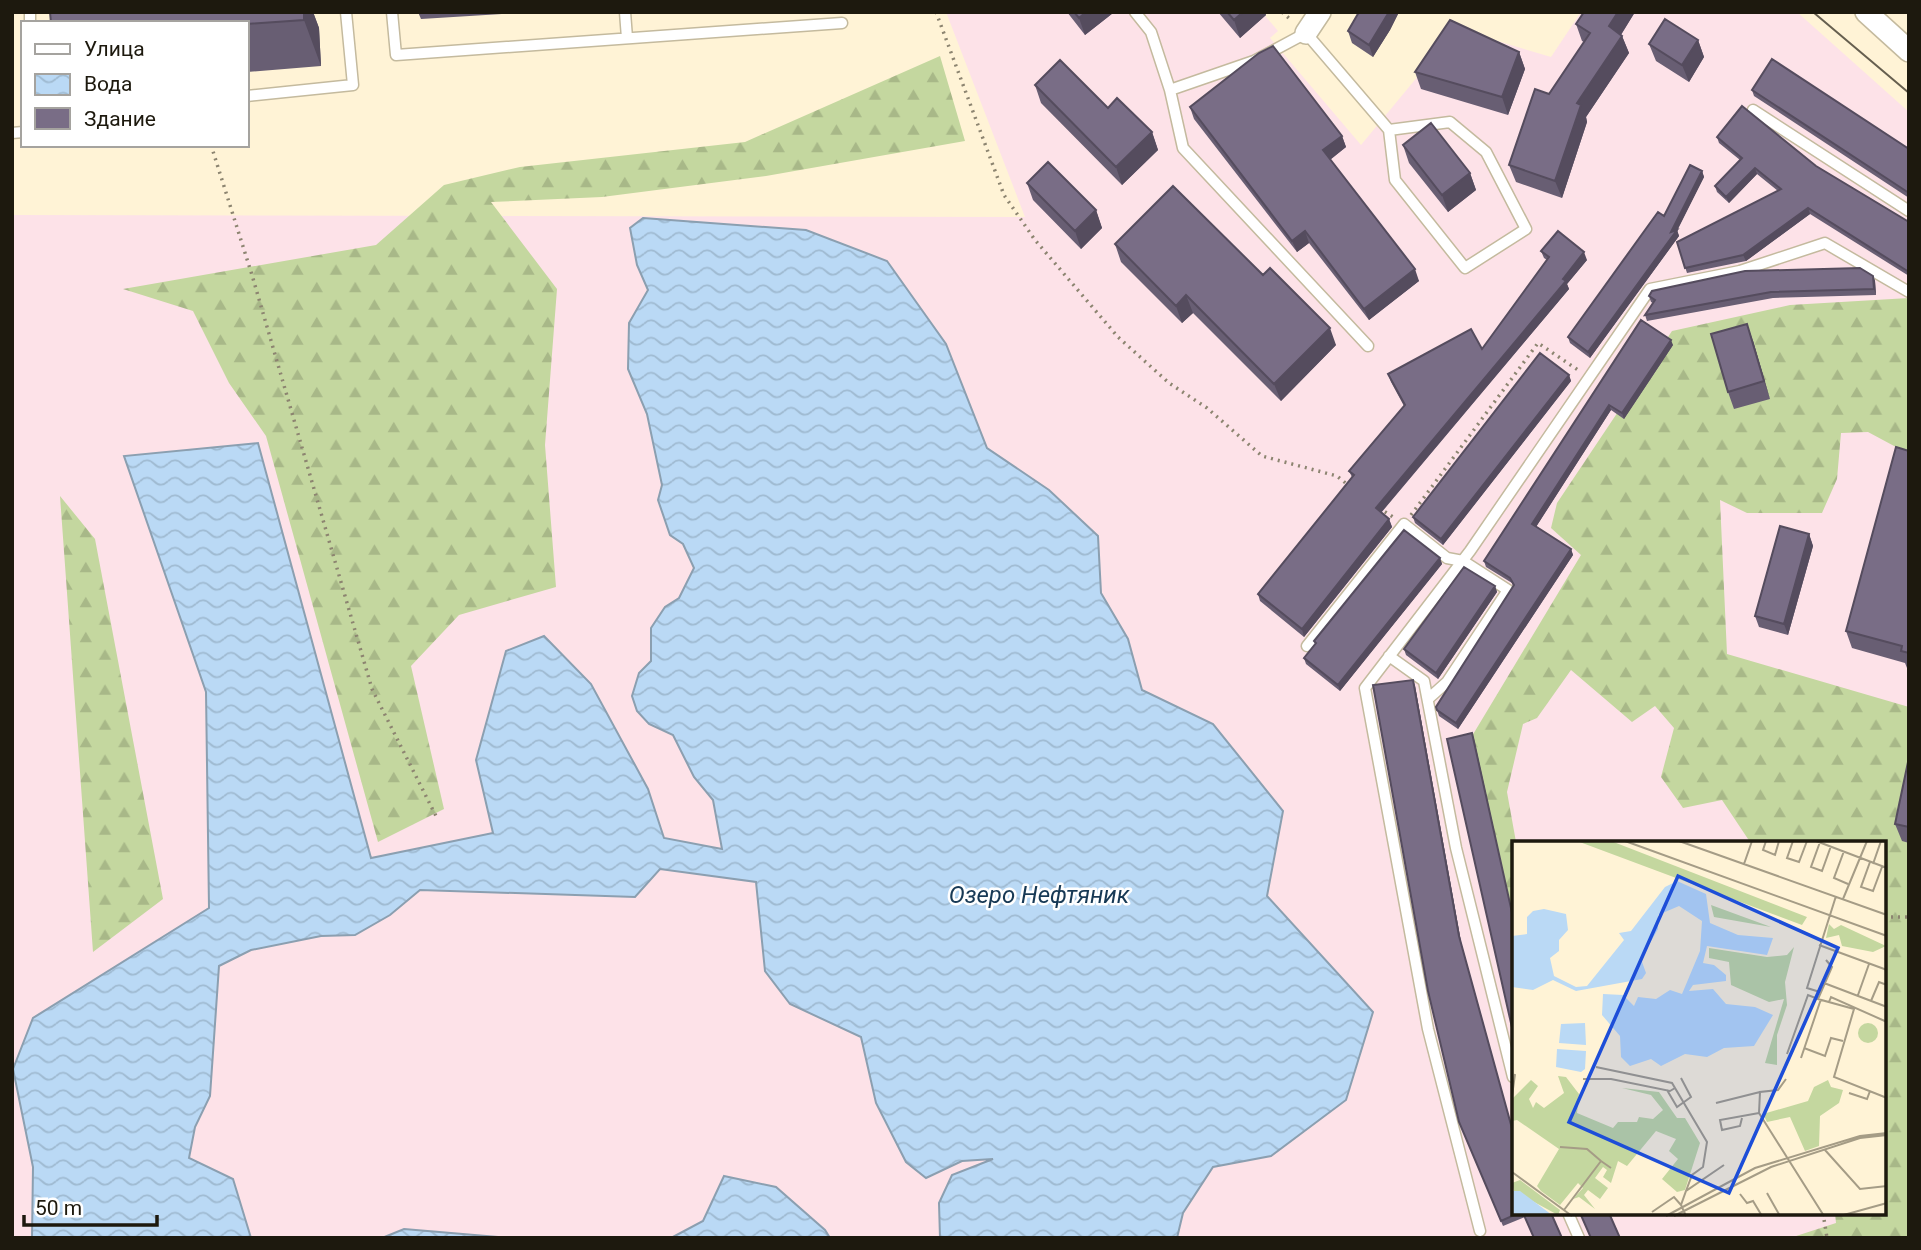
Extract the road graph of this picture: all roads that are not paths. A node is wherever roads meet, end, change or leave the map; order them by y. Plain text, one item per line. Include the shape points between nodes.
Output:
1 (346, 12) edge
2 (392, 12) edge
3 (625, 12) edge
4 (1135, 12) edge
5 (1320, 12) edge
6 (1866, 12) edge
7 (842, 23) dead end
8 (1306, 33) junction
9 (627, 38) junction
10 (1909, 51) edge
11 (1170, 90) junction
12 (248, 96) edge
13 (1753, 110) dead end
14 (1389, 130) junction
15 (1909, 211) edge
16 (1909, 292) edge
17 (1368, 346) dead end
18 (1463, 561) junction
19 (1307, 646) dead end
20 (1389, 656) junction
21 (1428, 699) junction
22 (1512, 1073) edge
23 (1569, 1215) edge
24 (1480, 1231) dead end
25 (1579, 1238) edge

1 - 12 lane via 353,85
2 - 9 lane via 396,55
3 - 9 lane
4 - 11 lane via 1151,32
5 - 8 street
6 - 10 street
7 - 9 lane
8 - 11 lane via 1254,61
8 - 14 lane
11 - 17 lane via 1184,148
13 - 15 lane
14 - 14 lane via 1450,122 1486,152 1526,229 1465,268 1395,180
16 - 18 lane via 1825,243 1740,271 1650,289
18 - 19 lane via 1447,558 1404,524
18 - 20 lane
18 - 21 lane via 1508,590 1447,682
20 - 21 lane via 1424,681
20 - 24 lane via 1365,688 1428,1029
21 - 22 lane via 1456,848
23 - 25 lane

